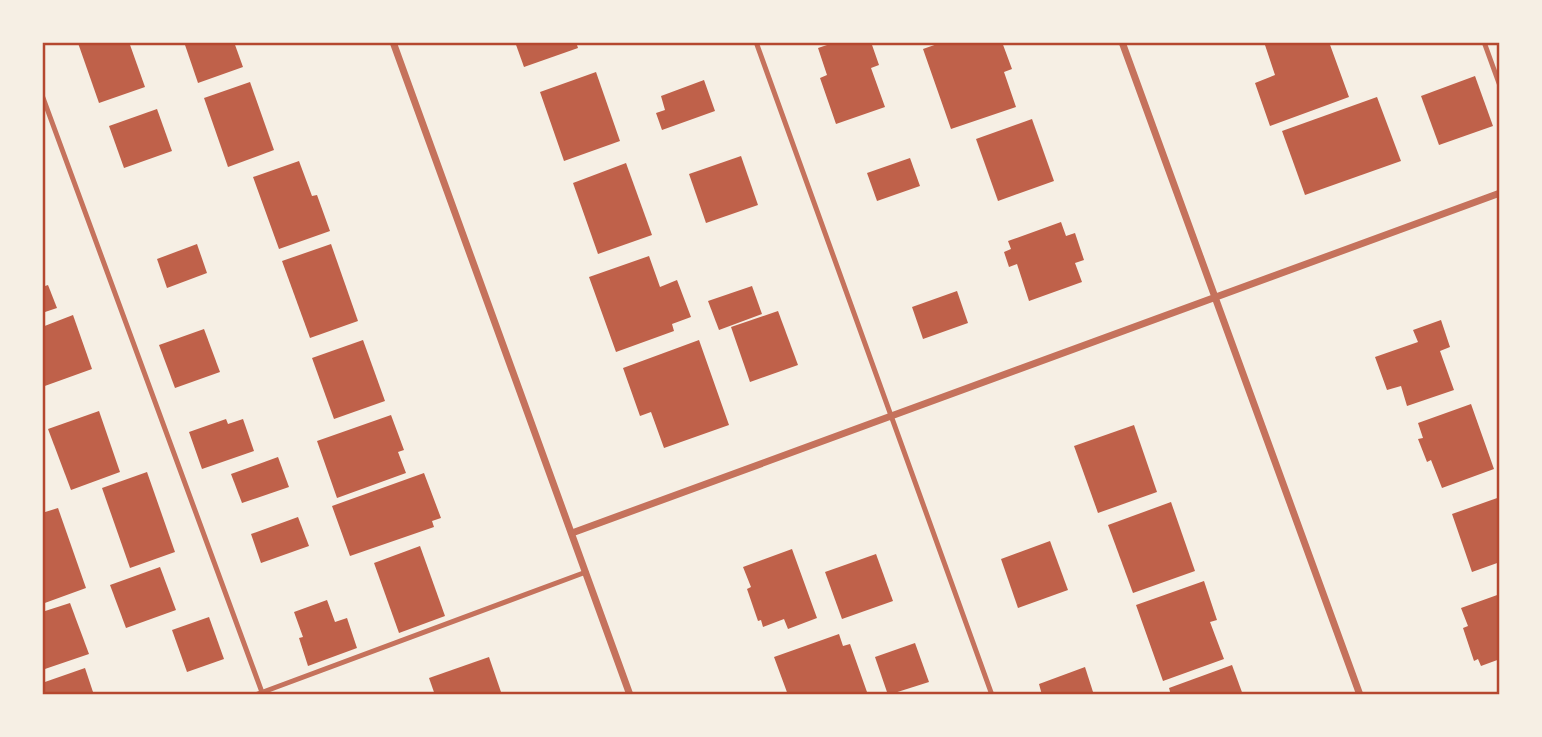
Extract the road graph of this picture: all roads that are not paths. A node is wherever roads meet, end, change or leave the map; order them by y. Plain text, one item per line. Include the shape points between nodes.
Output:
1 (393, 42) edge
2 (756, 42) edge
3 (1122, 42) edge
4 (1484, 42) edge
5 (1500, 86) edge
6 (42, 95) edge
7 (1500, 193) edge
8 (1215, 297) junction
9 (891, 415) junction
10 (572, 533) junction
11 (586, 572) junction
12 (263, 694) edge
13 (255, 695) edge
14 (631, 695) edge
15 (992, 695) edge
16 (1360, 695) edge

1 - 10 street
2 - 9 lane
3 - 8 street
4 - 5 lane
6 - 12 lane
7 - 8 street
8 - 9 street
8 - 16 street
9 - 10 street
9 - 15 lane
10 - 11 street
11 - 12 lane
11 - 14 street
12 - 13 lane

